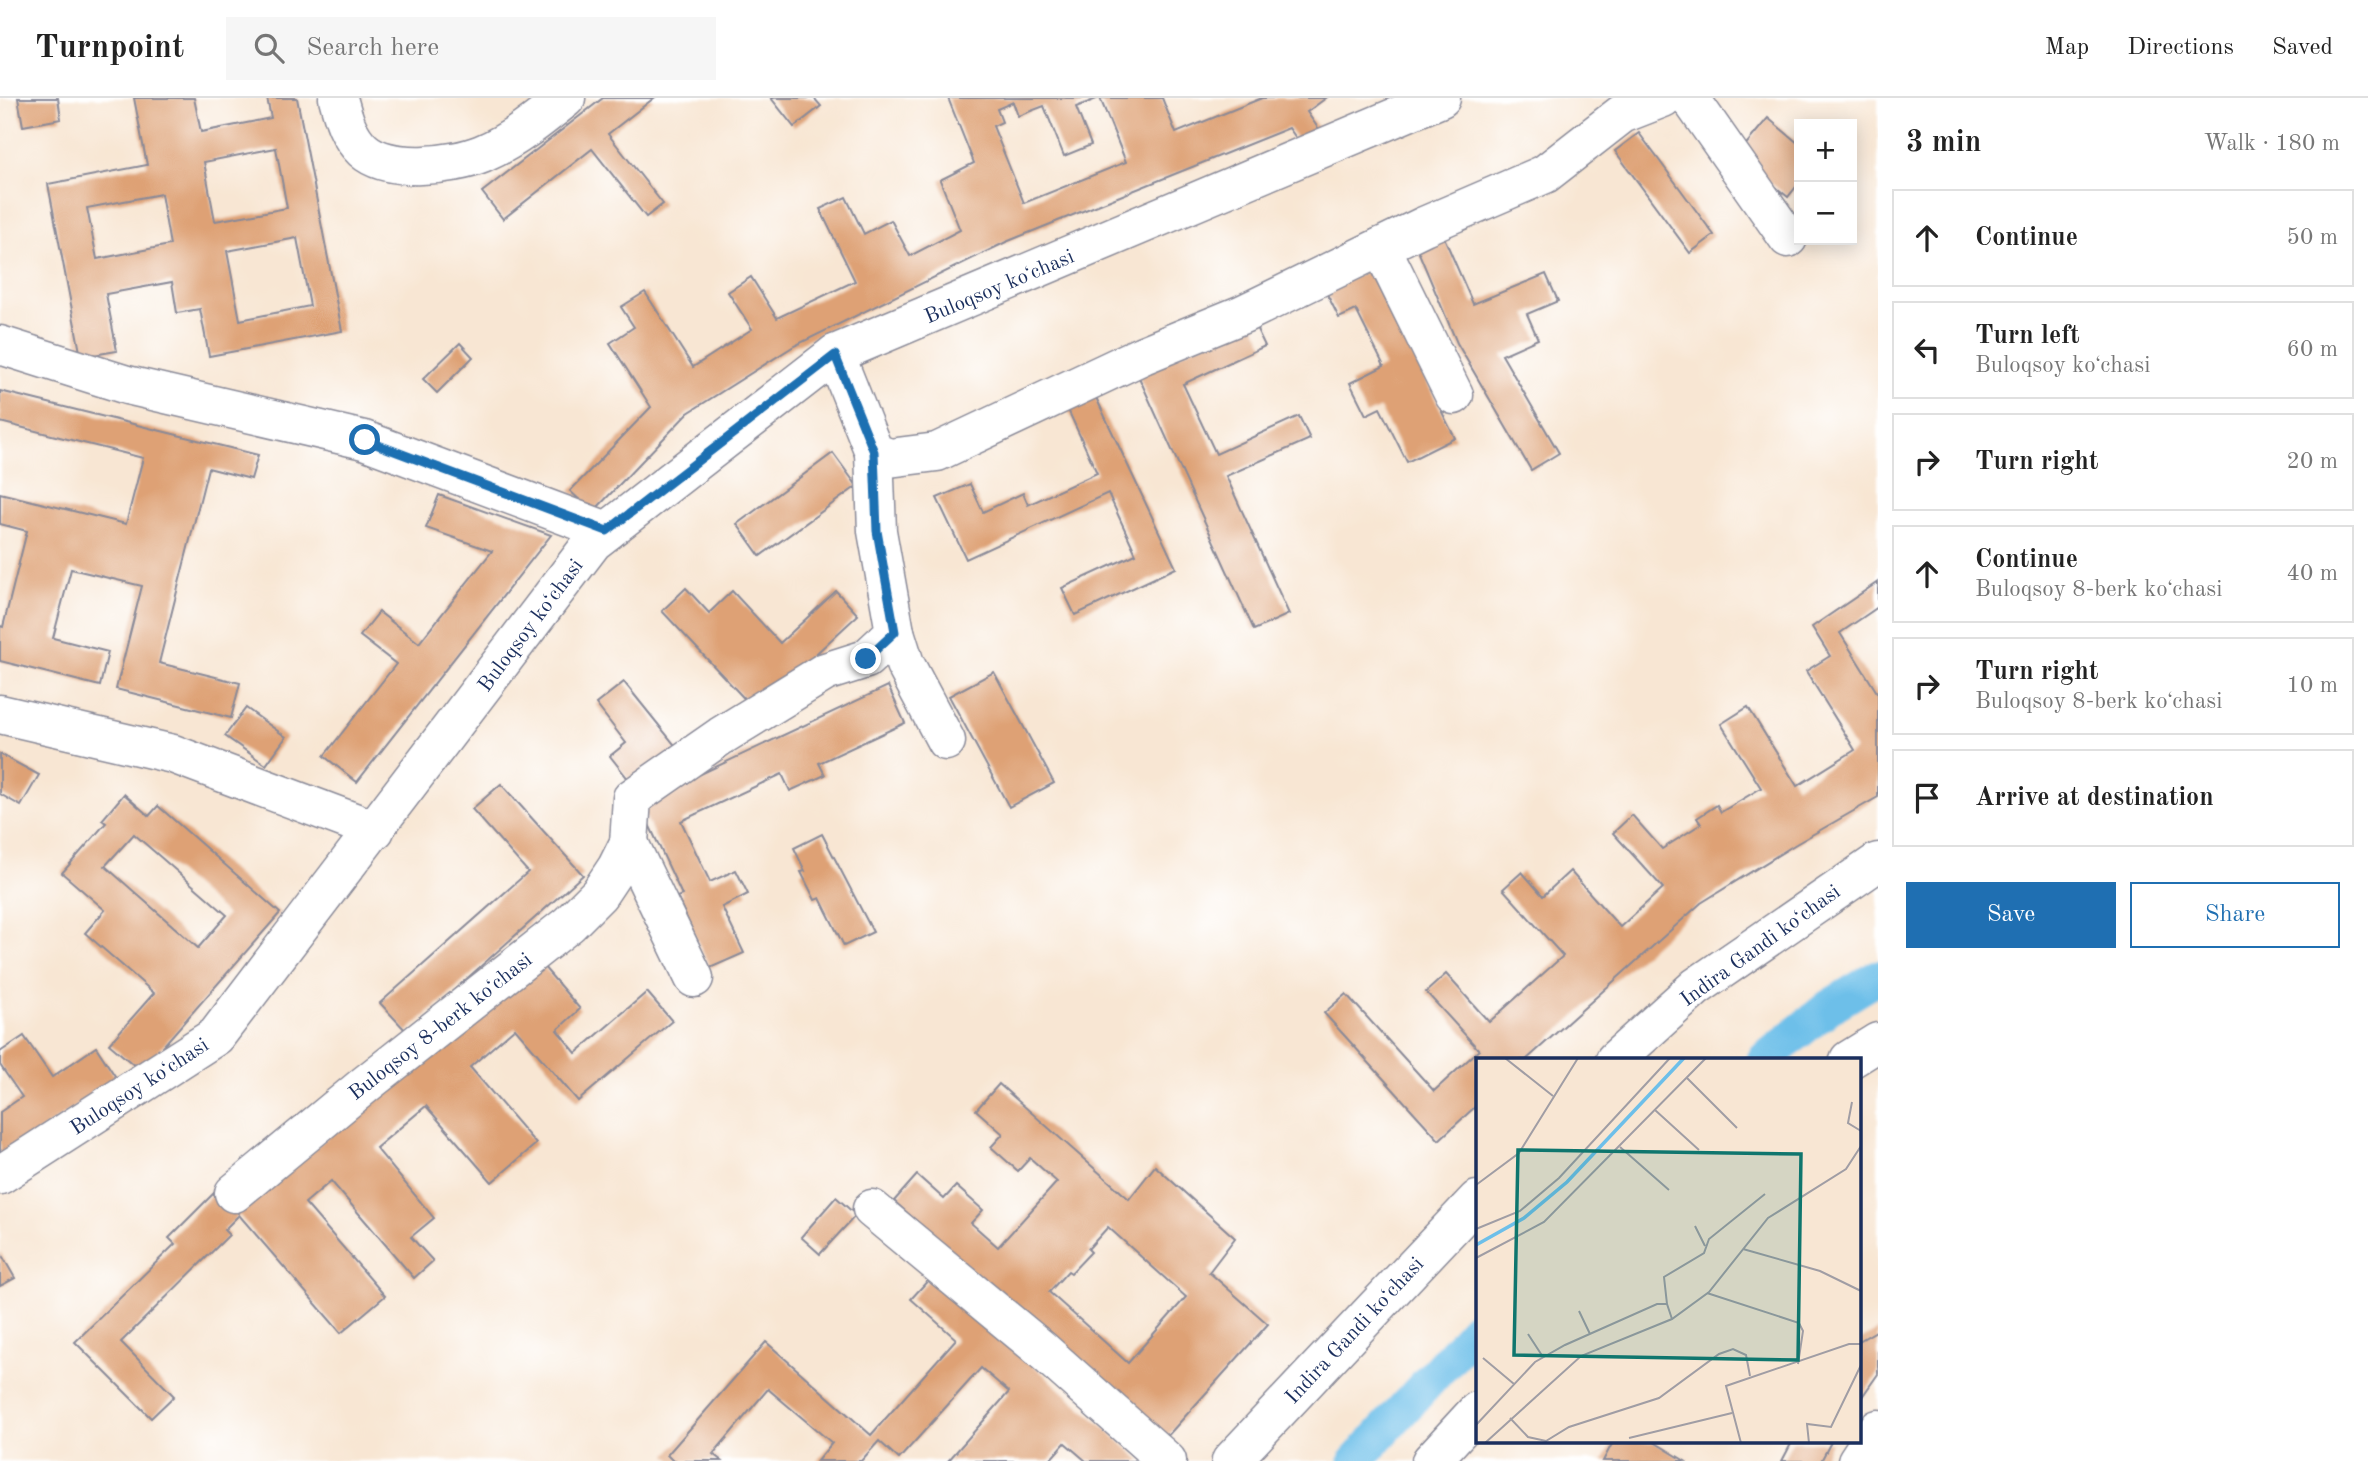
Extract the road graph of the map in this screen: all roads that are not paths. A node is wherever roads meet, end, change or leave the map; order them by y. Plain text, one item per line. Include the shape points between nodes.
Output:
1 (338, 98) edge
2 (566, 98) edge
3 (1441, 98) edge
4 (1663, 98) edge
5 (1690, 98) edge
6 (1788, 238) dead end
7 (1381, 247) junction
8 (0, 345) edge
9 (835, 355) junction
10 (1454, 395) dead end
11 (874, 452) junction
12 (607, 531) junction
13 (895, 632) junction
14 (0, 714) edge
15 (946, 741) dead end
16 (375, 830) junction
17 (629, 843) junction
18 (1878, 862) edge
19 (694, 978) dead end
20 (1878, 1042) edge
21 (1617, 1058) edge
22 (1852, 1058) edge
23 (0, 1175) edge
24 (234, 1193) dead end
25 (1476, 1201) edge
26 (872, 1209) dead end
27 (1476, 1412) edge
28 (1878, 1429) edge
29 (1167, 1461) edge
30 (1231, 1461) edge
31 (1431, 1461) edge
32 (1857, 1461) edge

1 - 2 street via 345,126 364,151 391,163 431,166 480,154 522,132
3 - 9 street, Buloqsoy koʻchasi
4 - 7 street via 1622,114 1545,174
5 - 6 street
7 - 10 street
7 - 11 street via 937,452 889,458
8 - 12 street via 127,385 365,440
9 - 11 street
9 - 12 street, Buloqsoy koʻchasi
11 - 13 street via 877,531
12 - 16 street, Buloqsoy koʻchasi via 593,542
13 - 15 street via 905,664
13 - 17 street, Buloqsoy 8-berk koʻchasi via 866,659 825,672 632,798
14 - 16 street via 173,754
16 - 23 street, Buloqsoy koʻchasi via 216,1036
17 - 19 street, Buloqsoy 8-berk koʻchasi
17 - 24 street, Buloqsoy 8-berk koʻchasi via 599,894 569,924
18 - 21 street, Indira Gandi koʻchasi via 1696,987
20 - 22 street
25 - 30 street, Indira Gandi koʻchasi
26 - 29 street
27 - 31 street
28 - 32 street

